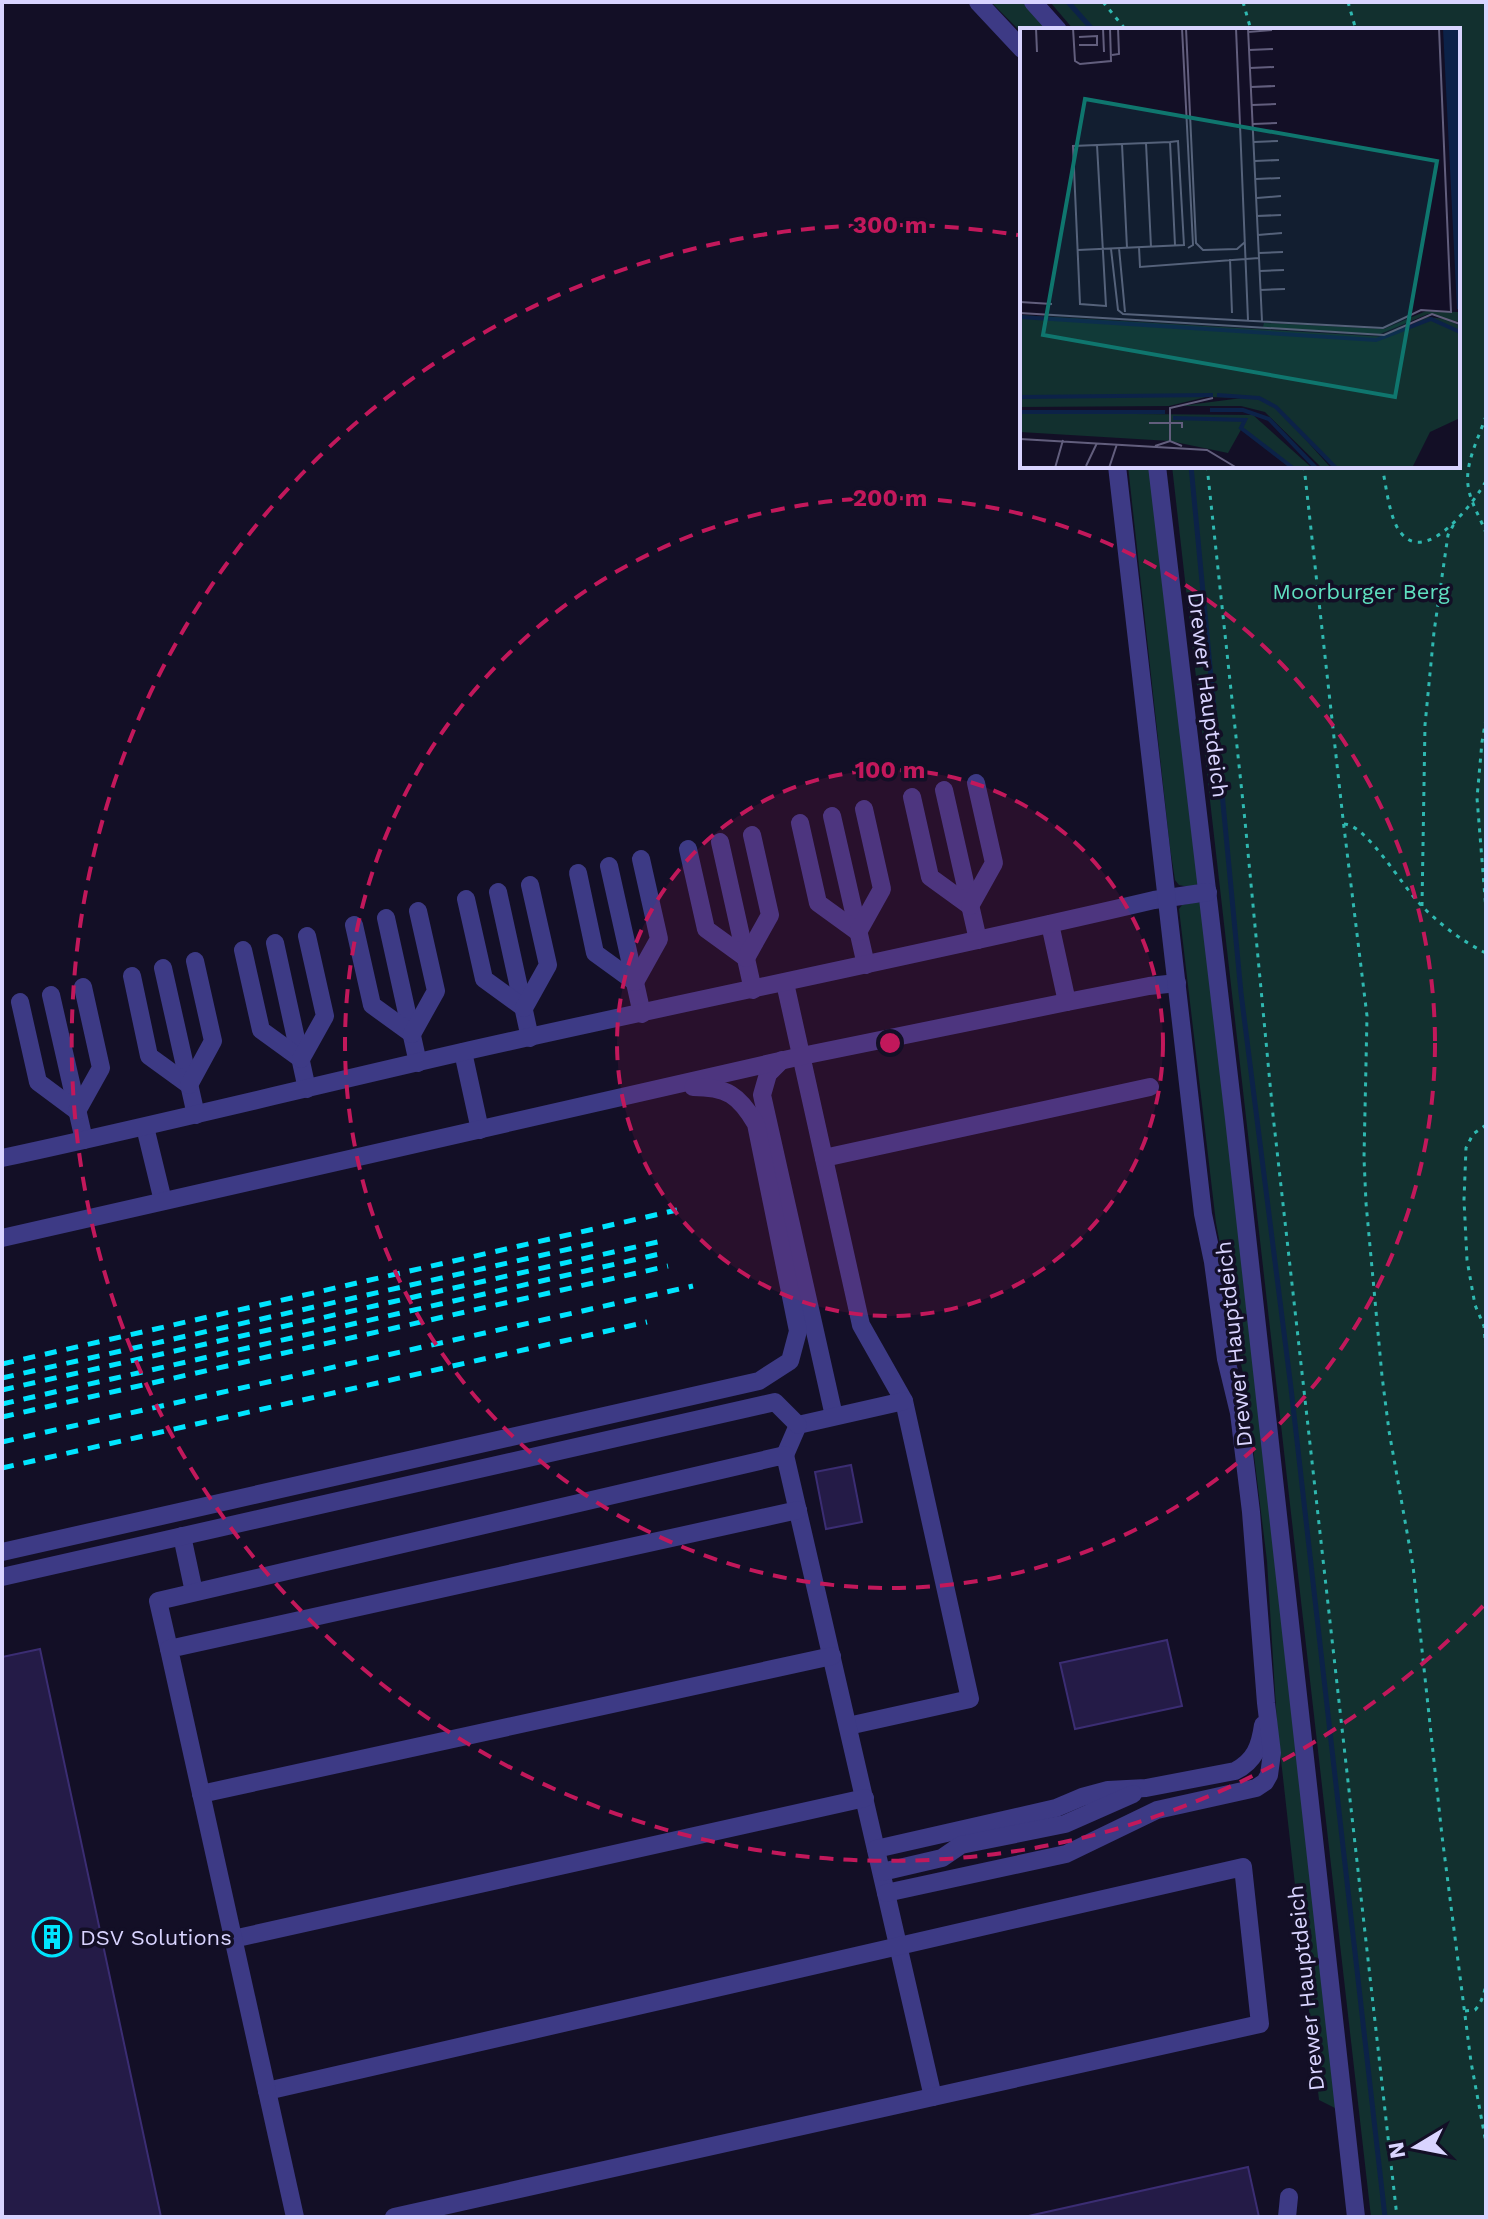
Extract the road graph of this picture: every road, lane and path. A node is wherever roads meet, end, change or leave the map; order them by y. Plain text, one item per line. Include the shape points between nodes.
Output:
1 (978, 2) edge
2 (1033, 2) edge
3 (1103, 2) edge
4 (1243, 2) edge
5 (1348, 2) edge
6 (1056, 28) edge
7 (1124, 28) edge
8 (1250, 28) edge
9 (1355, 28) edge
10 (1020, 47) edge
11 (1486, 416) edge
12 (1117, 468) edge
13 (1157, 468) edge
14 (1207, 468) edge
15 (1304, 468) edge
16 (1382, 468) edge
17 (1486, 481) edge
18 (1472, 502) junction
19 (1455, 522) junction
20 (1486, 533) edge
21 (1486, 719) edge
22 (832, 816) junction
23 (1344, 824) junction
24 (720, 842) junction
25 (609, 866) junction
26 (498, 892) junction
27 (1208, 892) junction
28 (1168, 898) junction
29 (970, 906) junction
30 (1422, 906) junction
31 (1486, 910) edge
32 (386, 918) junction
33 (1050, 924) junction
34 (858, 932) junction
35 (978, 940) junction
36 (275, 943) junction
37 (1486, 953) edge
38 (746, 958) junction
39 (866, 965) junction
40 (163, 968) junction
41 (635, 982) junction
42 (785, 983) junction
43 (1177, 983) junction
44 (753, 990) junction
45 (52, 995) junction
46 (1067, 1002) junction
47 (524, 1008) junction
48 (642, 1014) junction
49 (412, 1034) junction
50 (530, 1038) junction
51 (463, 1052) junction
52 (802, 1056) junction
53 (301, 1059) junction
54 (782, 1060) junction
55 (418, 1063) junction
56 (189, 1085) junction
57 (1150, 1087) dead end
58 (662, 1088) junction
59 (307, 1089) junction
60 (77, 1111) junction
61 (196, 1115) junction
62 (1486, 1125) edge
63 (145, 1127) junction
64 (480, 1130) junction
65 (84, 1140) junction
66 (2, 1158) edge
67 (824, 1158) junction
68 (163, 1201) junction
69 (2, 1238) edge
70 (1486, 1351) edge
71 (904, 1401) junction
72 (834, 1416) junction
73 (798, 1425) junction
74 (785, 1455) junction
75 (798, 1510) junction
76 (182, 1536) junction
77 (2, 1552) edge
78 (2, 1577) edge
79 (194, 1592) junction
80 (169, 1649) junction
81 (832, 1656) junction
82 (1266, 1703) junction
83 (848, 1726) junction
84 (1146, 1788) junction
85 (201, 1794) junction
86 (865, 1798) junction
87 (876, 1849) junction
88 (882, 1872) junction
89 (886, 1893) junction
90 (233, 1939) junction
91 (899, 1946) junction
92 (1486, 1984) edge
93 (1465, 2011) junction
94 (267, 2091) junction
95 (933, 2097) junction
96 (1486, 2143) edge
97 (1289, 2197) dead end
98 (295, 2217) edge
99 (394, 2217) edge
100 (1287, 2217) edge
101 (1356, 2217) edge
102 (1397, 2217) edge

1 - 10 street
2 - 6 street
3 - 7 path
4 - 8 path
5 - 9 path
11 - 18 path via 1469,465
12 - 28 street
13 - 27 street, Drewer Hauptdeich
14 - 102 path via 1273,1115
15 - 23 path
16 - 19 path via 1397,526 1406,538 1424,542
17 - 18 path
18 - 19 path
18 - 20 path
19 - 30 path via 1448,535 1425,725
21 - 31 path via 1477,798
22 - 34 street
22 - 34 street via 818,903
22 - 34 street via 882,889
23 - 30 path via 1361,831
23 - 93 path via 1367,1016 1364,1158 1373,1291 1389,1431 1413,1566
24 - 38 street
24 - 38 street via 706,929
24 - 38 street via 770,915
25 - 41 street
25 - 41 street via 595,953
25 - 41 street via 659,939
26 - 47 street
26 - 47 street via 484,979
26 - 47 street via 548,965
27 - 28 street
27 - 101 street, Drewer Hauptdeich
28 - 33 street
28 - 43 street
29 - 29 street via 951,873 944,790 994,863
29 - 35 street
30 - 37 path
32 - 49 street
32 - 49 street via 372,1005
32 - 49 street via 436,991
33 - 35 street
33 - 46 street
34 - 39 street
35 - 39 street
36 - 53 street
36 - 53 street via 261,1030
36 - 53 street via 325,1016
38 - 44 street
39 - 42 street
40 - 56 street
40 - 56 street via 149,1056
40 - 56 street via 213,1041
41 - 48 street
42 - 44 street
42 - 52 street
43 - 46 street
43 - 82 street via 1203,1214 1239,1413
44 - 48 street
45 - 60 street
45 - 60 street via 38,1082
45 - 60 street via 101,1068
46 - 52 street
47 - 50 street
48 - 50 street
49 - 55 street
50 - 51 street
51 - 55 street
51 - 64 street
52 - 54 street
52 - 67 street
53 - 59 street
54 - 58 street
54 - 72 street via 768,1074 762,1095
55 - 59 street
56 - 61 street
57 - 67 street
58 - 64 street
58 - 77 street via 724,1089 743,1103 756,1124 798,1331 790,1361 759,1381
59 - 61 street
60 - 65 street
61 - 63 street
62 - 70 path via 1466,1148 1464,1200 1467,1260
63 - 65 street
63 - 68 street
64 - 68 street
65 - 66 street
67 - 71 street via 861,1325
68 - 69 street
71 - 72 street
71 - 83 street via 970,1699
72 - 73 street
73 - 74 street
73 - 76 street via 775,1402
74 - 75 street
74 - 79 street
75 - 80 street
75 - 81 street
76 - 78 street
76 - 79 street
79 - 80 street via 158,1601
80 - 85 street
81 - 83 street
81 - 85 street
82 - 84 street via 1257,1751 1245,1766
82 - 89 street via 1271,1768 1256,1788 1157,1810 1066,1854
83 - 86 street
84 - 87 street via 1108,1790 1056,1808
84 - 88 street via 1065,1824 961,1845 942,1858
85 - 90 street
86 - 87 street
86 - 90 street
87 - 88 street
88 - 89 street
89 - 91 street
90 - 94 street
91 - 94 street
91 - 95 street
91 - 95 street via 1243,1867 1260,2024
92 - 93 path via 1475,2010
93 - 96 path
94 - 98 street
95 - 99 street
97 - 100 street

